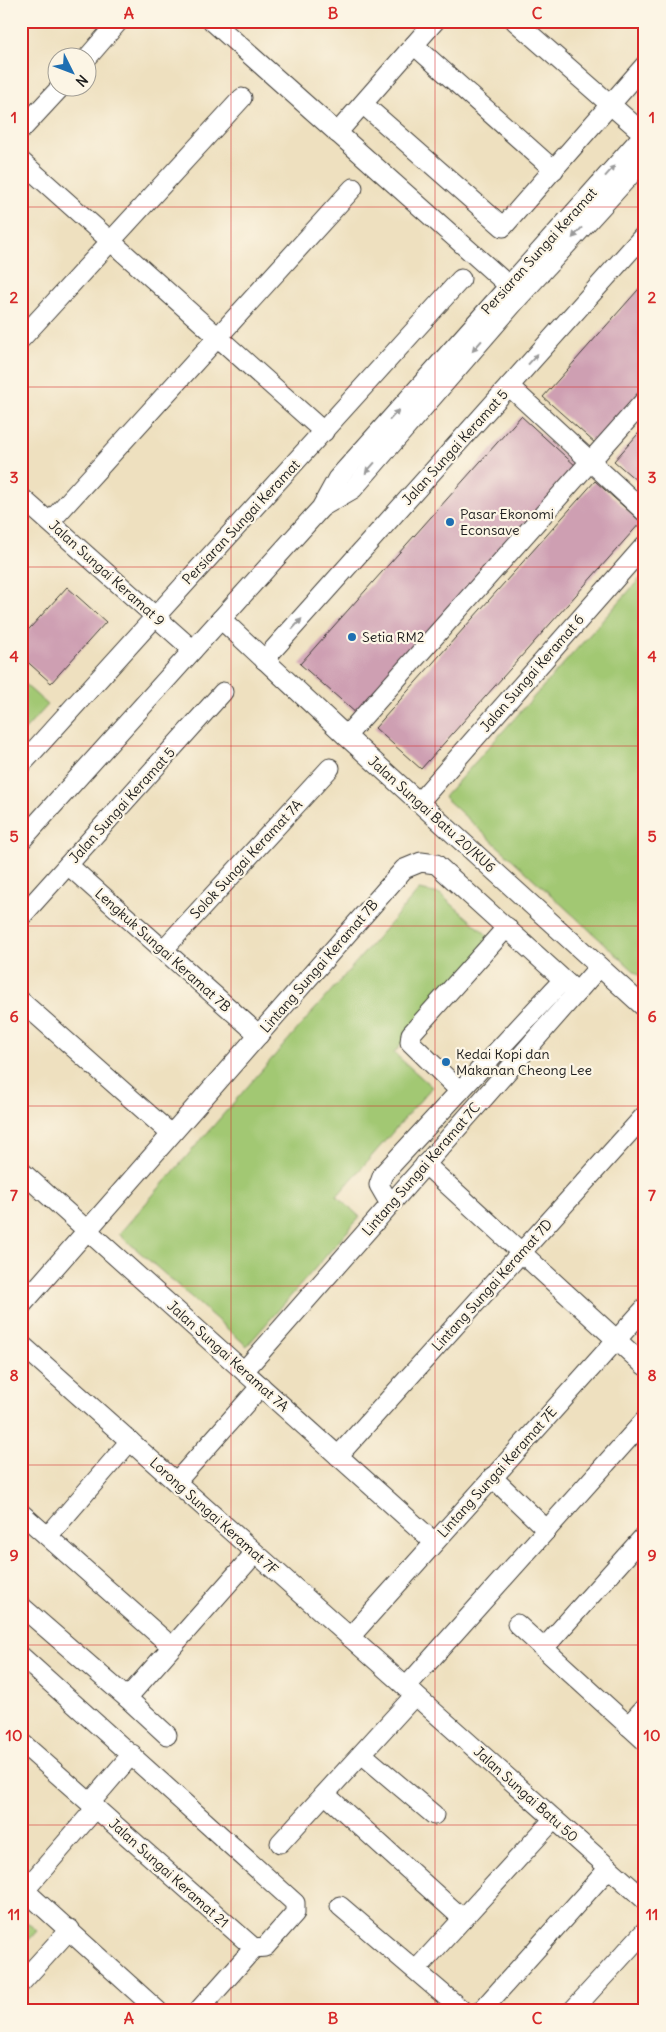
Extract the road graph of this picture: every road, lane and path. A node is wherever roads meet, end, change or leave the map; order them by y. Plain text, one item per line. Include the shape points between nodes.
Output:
1 (120, 21) edge
2 (212, 21) edge
3 (435, 21) edge
4 (515, 21) edge
5 (414, 45) junction
6 (96, 48) edge
7 (645, 65) edge
8 (51, 98) edge
9 (242, 98) dead end
10 (363, 104) junction
11 (610, 105) junction
12 (21, 130) edge
13 (337, 133) junction
14 (644, 134) edge
15 (645, 158) edge
16 (21, 161) edge
17 (554, 170) junction
18 (353, 188) dead end
19 (645, 234) edge
20 (111, 242) junction
21 (461, 279) dead end
22 (514, 291) junction
23 (218, 337) junction
24 (21, 339) edge
25 (509, 386) junction
26 (645, 400) edge
27 (324, 432) junction
28 (590, 461) junction
29 (21, 496) edge
30 (645, 512) edge
31 (50, 522) junction
32 (645, 545) edge
33 (155, 616) junction
34 (221, 619) junction
35 (193, 650) junction
36 (264, 660) junction
37 (223, 692) dead end
38 (346, 736) junction
39 (21, 765) edge
40 (330, 768) dead end
41 (419, 802) junction
42 (21, 841) edge
43 (68, 865) junction
44 (21, 917) edge
45 (507, 927) junction
46 (163, 950) junction
47 (599, 967) junction
48 (570, 986) junction
49 (21, 1001) edge
50 (645, 1008) edge
51 (259, 1035) junction
52 (460, 1091) junction
53 (645, 1115) edge
54 (171, 1134) junction
55 (425, 1164) junction
56 (21, 1171) edge
57 (390, 1204) junction
58 (87, 1230) junction
59 (521, 1252) junction
60 (21, 1306) edge
61 (645, 1308) edge
62 (616, 1340) junction
63 (21, 1344) edge
64 (645, 1366) edge
65 (244, 1371) junction
66 (261, 1386) junction
67 (645, 1420) edge
68 (130, 1441) junction
69 (338, 1456) junction
70 (492, 1477) junction
71 (176, 1482) junction
72 (21, 1513) edge
73 (547, 1530) junction
74 (645, 1535) edge
75 (48, 1536) junction
76 (434, 1542) junction
77 (255, 1553) junction
78 (21, 1606) edge
79 (518, 1624) dead end
80 (350, 1637) junction
81 (171, 1646) junction
82 (544, 1648) junction
83 (21, 1656) edge
84 (411, 1691) junction
85 (127, 1698) junction
86 (645, 1707) edge
87 (628, 1726) junction
88 (167, 1735) dead end
89 (645, 1741) edge
90 (21, 1742) edge
91 (132, 1754) junction
92 (362, 1754) junction
93 (325, 1794) junction
94 (93, 1805) junction
95 (434, 1815) dead end
96 (554, 1819) junction
97 (280, 1843) dead end
98 (609, 1868) junction
99 (23, 1888) edge
100 (645, 1900) edge
101 (340, 1906) dead end
102 (463, 1918) junction
103 (70, 1929) junction
104 (645, 1930) edge
105 (254, 1948) junction
106 (417, 1970) junction
107 (21, 1983) edge
108 (158, 2011) edge
109 (198, 2011) edge
110 (462, 2011) edge
111 (482, 2011) edge
112 (572, 2011) edge

1 - 6 street
2 - 13 street
3 - 5 street
4 - 11 street
5 - 10 street
5 - 17 street
7 - 11 street
8 - 12 street
9 - 20 street
10 - 13 street
10 - 17 street via 503,227
11 - 14 street
11 - 17 street
13 - 22 street
22 -> 14 street, Persiaran Sungai Keramat
15 -> 22 street, Persiaran Sungai Keramat
16 - 20 street
18 - 23 street
25 -> 19 street, Jalan Sungai Keramat 5
20 - 23 street
20 - 24 street
21 - 27 street, Persiaran Sungai Keramat
22 - 34 street, Persiaran Sungai Keramat via 337,479 321,508
23 - 27 street
23 - 31 street
25 - 28 street
36 -> 25 street, Jalan Sungai Keramat 5
26 - 28 street
27 - 33 street, Persiaran Sungai Keramat
28 - 30 street
28 - 38 street
29 - 31 street, Jalan Sungai Keramat 9
31 - 33 street, Jalan Sungai Keramat 9
32 - 41 street, Jalan Sungai Keramat 6
33 - 35 street, Jalan Sungai Keramat 9
33 - 39 street, Persiaran Sungai Keramat
34 - 35 street, Persiaran Sungai Keramat
34 - 36 street, Jalan Sungai Batu 20/KU6
35 - 42 street, Persiaran Sungai Keramat
36 - 38 street, Jalan Sungai Batu 20/KU6
37 - 43 street, Jalan Sungai Keramat 5
38 - 41 street, Jalan Sungai Batu 20/KU6
40 - 46 street, Solok Sungai Keramat 7A
41 - 47 street, Jalan Sungai Batu 20/KU6
43 - 44 street, Jalan Sungai Keramat 5
43 - 46 street, Lengkuk Sungai Keramat 7B
45 - 48 street, Lintang Sungai Keramat 7B
45 - 51 street, Lintang Sungai Keramat 7B via 436,864 421,862 404,870
45 - 52 street via 411,1034 410,1042
46 - 51 street, Lengkuk Sungai Keramat 7B
47 - 48 street, Lintang Sungai Keramat 7C
47 - 50 street, Jalan Sungai Batu 20/KU6
48 - 52 street
48 - 55 street, Lintang Sungai Keramat 7C
49 - 54 street
51 - 54 street, Lintang Sungai Keramat 7B
52 - 57 street via 383,1174 378,1185
53 - 59 street, Lintang Sungai Keramat 7D
54 - 58 street, Lintang Sungai Keramat 7B
55 - 57 street, Lintang Sungai Keramat 7C
55 - 59 street
56 - 58 street, Jalan Sungai Keramat 7A
57 - 65 street, Lintang Sungai Keramat 7C
58 - 60 street, Lintang Sungai Keramat 7B
58 - 65 street, Jalan Sungai Keramat 7A
59 - 62 street
59 - 69 street, Lintang Sungai Keramat 7D
61 - 62 street, Lintang Sungai Keramat 7E
62 - 64 street
62 - 70 street, Lintang Sungai Keramat 7E
63 - 68 street, Lorong Sungai Keramat 7F
65 - 66 street, Jalan Sungai Keramat 7A
66 - 69 street, Jalan Sungai Keramat 7A
66 - 71 street
67 - 73 street
68 - 71 street, Lorong Sungai Keramat 7F
68 - 75 street
69 - 76 street, Jalan Sungai Keramat 7A
70 - 73 street
70 - 76 street, Lintang Sungai Keramat 7E
71 - 77 street, Lorong Sungai Keramat 7F
72 - 75 street
73 - 84 street
74 - 82 street
75 - 81 street
76 - 80 street, Lintang Sungai Keramat 7E
77 - 80 street, Lorong Sungai Keramat 7F
77 - 81 street
78 - 85 street
79 - 82 street
80 - 84 street, Lorong Sungai Keramat 7F
81 - 85 street
82 - 87 street
83 - 91 street
84 - 92 street
84 - 96 street, Jalan Sungai Batu 50
85 - 88 street
86 - 87 street
87 - 89 street
90 - 94 street, Jalan Sungai Keramat 21
91 - 94 street
91 - 105 street via 295,1903 295,1913 265,1947
92 - 93 street
92 - 95 street
93 - 97 street
93 - 102 street
94 - 99 street
94 - 105 street, Jalan Sungai Keramat 21
96 - 98 street, Jalan Sungai Batu 50
96 - 102 street
98 - 100 street, Jalan Sungai Batu 50
98 - 111 street
99 - 103 street
101 - 106 street
102 - 106 street
103 - 107 street
103 - 108 street
104 - 112 street
105 - 109 street
106 - 110 street

